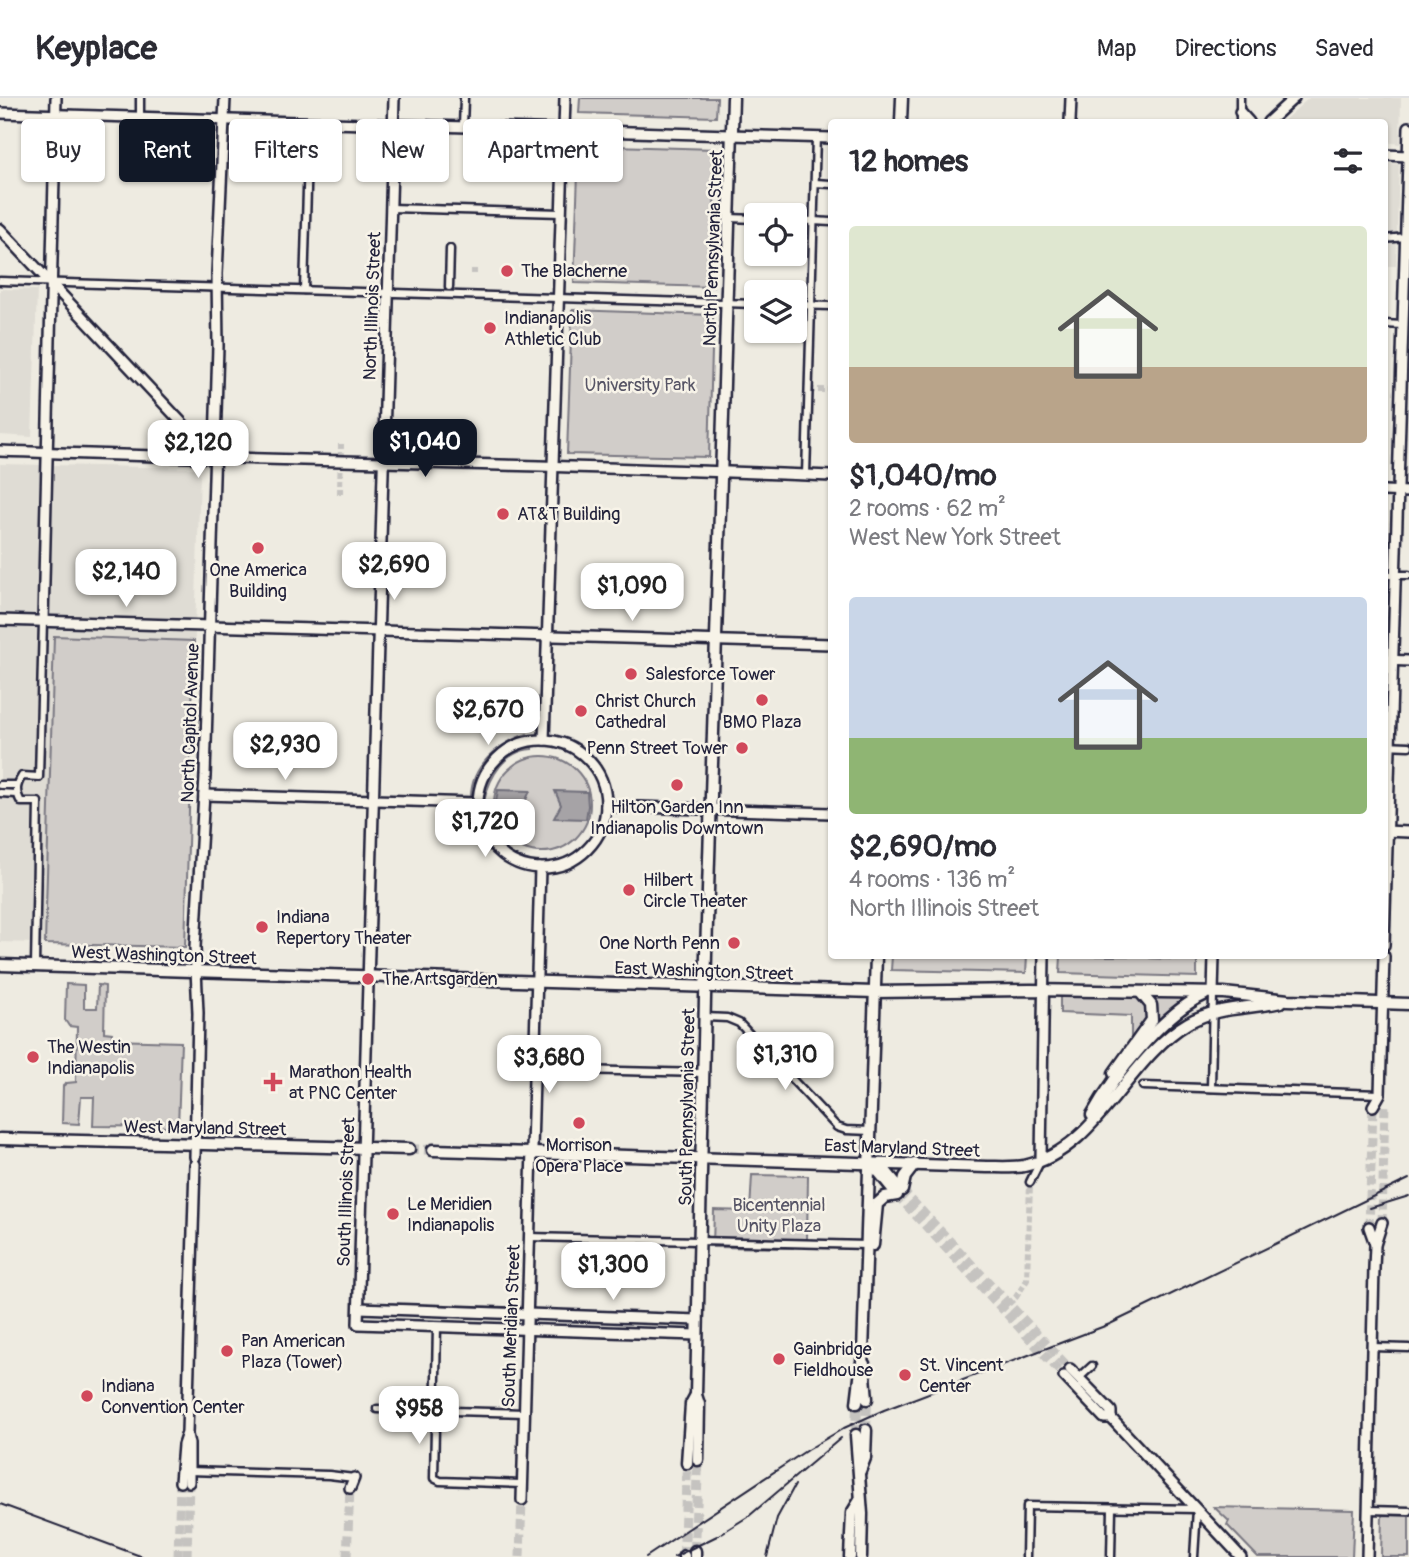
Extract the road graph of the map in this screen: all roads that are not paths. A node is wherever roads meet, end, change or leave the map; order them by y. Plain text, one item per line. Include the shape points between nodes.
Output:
1 (56, 98) edge
2 (141, 98) edge
3 (225, 98) edge
4 (394, 98) edge
5 (464, 98) edge
6 (565, 98) edge
7 (733, 98) edge
8 (902, 98) edge
9 (1071, 98) edge
10 (1240, 98) edge
11 (1294, 98) edge
12 (0, 113) edge
13 (56, 115) junction
14 (140, 117) junction
15 (1240, 117) edge
16 (393, 119) edge
17 (463, 119) edge
18 (564, 119) edge
19 (901, 119) edge
20 (1070, 119) edge
21 (1271, 119) edge
22 (224, 120) junction
23 (229, 120) edge
24 (449, 127) edge
25 (463, 127) edge
26 (1409, 127) edge
27 (623, 132) edge
28 (732, 136) junction
29 (817, 137) junction
30 (828, 138) edge
31 (1388, 155) edge
32 (1408, 156) edge
33 (307, 182) edge
34 (392, 182) edge
35 (562, 182) edge
36 (815, 183) junction
37 (828, 184) edge
38 (391, 208) junction
39 (561, 213) junction
40 (729, 218) junction
41 (744, 219) edge
42 (807, 221) edge
43 (814, 221) junction
44 (828, 222) edge
45 (0, 229) edge
46 (1406, 237) junction
47 (1388, 239) edge
48 (450, 249) dead end
49 (1407, 274) edge
50 (0, 281) edge
51 (51, 283) junction
52 (449, 287) dead end
53 (218, 288) junction
54 (304, 290) junction
55 (388, 293) junction
56 (559, 298) junction
57 (727, 303) junction
58 (744, 304) edge
59 (807, 305) edge
60 (811, 305) junction
61 (828, 306) edge
62 (1388, 324) edge
63 (1403, 324) junction
64 (1405, 384) edge
65 (0, 452) edge
66 (46, 453) junction
67 (214, 457) junction
68 (384, 462) junction
69 (553, 466) junction
70 (722, 470) junction
71 (806, 475) junction
72 (828, 476) edge
73 (1388, 491) edge
74 (1398, 491) junction
75 (1409, 492) edge
76 (1389, 575) edge
77 (1409, 575) edge
78 (0, 620) edge
79 (43, 621) junction
80 (209, 626) junction
81 (379, 631) junction
82 (547, 636) junction
83 (717, 641) junction
84 (828, 644) edge
85 (1388, 660) edge
86 (1409, 661) edge
87 (544, 740) junction
88 (1388, 745) edge
89 (1409, 746) edge
90 (0, 785) edge
91 (16, 785) junction
92 (0, 793) edge
93 (16, 794) junction
94 (204, 795) junction
95 (374, 799) junction
96 (478, 803) junction
97 (606, 806) junction
98 (712, 810) junction
99 (828, 813) edge
100 (1388, 831) edge
101 (1409, 832) edge
102 (540, 868) junction
103 (876, 959) edge
104 (1044, 959) edge
105 (1214, 959) edge
106 (1384, 959) edge
107 (0, 965) edge
108 (35, 966) junction
109 (196, 972) junction
110 (369, 977) junction
111 (537, 982) junction
112 (706, 987) junction
113 (1043, 990) junction
114 (874, 992) junction
115 (1140, 993) junction
116 (1213, 994) junction
117 (1288, 1000) junction
118 (1383, 1004) junction
119 (1409, 1004) edge
120 (1213, 1012) junction
121 (705, 1017) junction
122 (535, 1069) junction
123 (704, 1073) junction
124 (1143, 1086) dead end
125 (1210, 1088) junction
126 (1380, 1094) junction
127 (1103, 1096) junction
128 (1385, 1104) tunnel mouth
129 (1373, 1106) tunnel mouth
130 (871, 1131) junction
131 (1083, 1131) junction
132 (0, 1139) edge
133 (195, 1143) junction
134 (363, 1148) junction
135 (409, 1149) tunnel mouth
136 (433, 1150) tunnel mouth
137 (532, 1153) junction
138 (701, 1158) junction
139 (1041, 1160) junction
140 (870, 1163) junction
141 (915, 1164) junction
142 (1030, 1182) tunnel mouth
143 (900, 1193) junction
144 (1382, 1223) tunnel mouth
145 (1369, 1227) tunnel mouth
146 (529, 1237) junction
147 (699, 1241) junction
148 (1376, 1245) junction
149 (867, 1251) junction
150 (866, 1276) junction
151 (359, 1308) junction
152 (527, 1314) junction
153 (698, 1320) junction
154 (437, 1326) junction
155 (527, 1329) junction
156 (697, 1335) junction
157 (1372, 1347) junction
158 (1409, 1348) edge
159 (1093, 1366) dead end
160 (1079, 1378) junction
161 (862, 1401) tunnel mouth
162 (377, 1409) dead end
163 (434, 1410) junction
164 (524, 1413) junction
165 (1111, 1418) junction
166 (861, 1432) tunnel mouth
167 (187, 1433) junction
168 (692, 1461) tunnel mouth
169 (189, 1471) junction
170 (354, 1478) joint
171 (523, 1484) junction
172 (350, 1488) tunnel mouth
173 (522, 1500) tunnel mouth
174 (860, 1500) junction
175 (1112, 1508) junction
176 (1197, 1509) junction
177 (1368, 1510) junction
178 (1409, 1511) edge
179 (850, 1557) edge
180 (861, 1557) edge
181 (1026, 1557) edge
182 (1111, 1557) edge
183 (1194, 1557) edge
184 (1241, 1557) edge
185 (1367, 1557) edge

1 - 13 main road
2 - 14 street
3 - 22 main road, North Capitol Avenue
4 - 16 main road, North Illinois Street
5 - 17 street
6 - 18 main road
7 - 28 main road, North Pennsylvania Street
8 - 19 main road
9 - 20 main road
10 - 15 street
11 - 21 main road
12 - 13 main road
13 - 14 main road
13 - 51 main road
14 - 22 main road
22 - 23 main road
22 - 53 main road, North Capitol Avenue
24 - 25 main road
26 - 32 main road
27 - 28 main road
28 - 29 main road
28 - 40 main road, North Pennsylvania Street
29 - 30 main road
29 - 36 street
31 - 32 main road
32 - 46 main road
33 - 54 street
34 - 38 main road, North Illinois Street
35 - 39 main road
36 - 37 street
36 - 43 street
38 - 39 street
38 - 55 main road, North Illinois Street
39 - 56 main road
40 - 41 street
40 - 57 main road, North Pennsylvania Street
42 - 43 street
43 - 44 street
43 - 60 street
45 - 51 main road
46 - 47 street
46 - 49 main road
48 - 52 street
49 - 63 main road
50 - 51 street
51 - 53 street
51 - 66 main road
51 - 67 main road
53 - 54 street
53 - 67 main road, North Capitol Avenue
54 - 55 street
55 - 56 street
55 - 68 main road, North Illinois Street
56 - 57 street
56 - 69 main road
57 - 58 street
57 - 70 main road, North Pennsylvania Street
59 - 60 street
60 - 61 street
60 - 71 street
62 - 63 street
63 - 64 main road
64 - 74 main road
65 - 66 main road
66 - 67 main road
66 - 79 main road
67 - 68 main road
67 - 80 main road, North Capitol Avenue
68 - 69 main road
68 - 81 main road, North Illinois Street
69 - 70 main road
69 - 82 main road
70 - 71 main road
70 - 83 main road, North Pennsylvania Street
71 - 72 main road
73 - 74 main road
74 - 75 main road
74 - 76 main road
76 - 77 street
76 - 85 main road
78 - 79 main road
79 - 80 main road
79 - 91 street via 39,777 22,776
80 - 81 main road
80 - 94 main road, North Capitol Avenue
81 - 82 main road
81 - 95 main road, North Illinois Street
82 - 83 main road
82 - 87 main road
83 - 84 main road
83 - 98 main road, North Pennsylvania Street
85 - 86 main road
87 - 96 main road via 502,754 483,780
87 - 97 main road via 569,746 590,761 602,782
88 - 89 street
90 - 91 street
91 - 93 street
92 - 93 street
93 - 108 street via 21,802 38,802
94 - 95 main road
94 - 109 main road, North Capitol Avenue
95 - 96 main road
95 - 110 main road, North Illinois Street
96 - 102 main road via 482,827 495,848 516,863
97 - 98 main road
97 - 102 main road via 601,831 586,851 564,864
98 - 99 main road
98 - 112 main road, North Pennsylvania Street
100 - 101 main road
102 - 111 main road
103 - 114 main road
104 - 113 main road
105 - 116 main road
106 - 118 main road
107 - 108 main road, West Washington Street
108 - 109 main road, West Washington Street
109 - 110 main road, West Washington Street
109 - 133 main road, North Capitol Avenue
110 - 111 main road, West Washington Street
110 - 134 main road, South Illinois Street
111 - 112 main road, East Washington Street
111 - 122 main road, South Meridian Street
112 - 114 main road, East Washington Street
112 - 121 main road, South Pennsylvania Street
113 - 114 main road, East Washington Street
113 - 115 main road, East Washington Street
113 - 139 main road
114 - 130 main road
115 - 116 main road, East Washington Street
115 - 127 main road via 1151,1005 1152,1020
116 - 117 main road, East Washington Street
116 - 120 street
116 - 127 main road via 1192,1001 1150,1036
117 - 118 main road, East Washington Street
117 - 120 main road, East Washington Street
118 - 119 main road, East Washington Street
118 - 126 main road
120 - 125 street
120 - 131 main road, East Maryland Street via 1162,1041
121 - 123 main road, South Pennsylvania Street
121 - 130 street via 739,1023 837,1127
122 - 123 street
122 - 137 main road, South Meridian Street
123 - 138 main road, South Pennsylvania Street
124 - 125 street
125 - 126 street
126 - 128 main road
126 - 129 main road
127 - 131 main road
130 - 140 main road
131 - 139 main road, East Maryland Street
132 - 133 main road, West Maryland Street
133 - 134 main road, West Maryland Street
133 - 167 main road, North Capitol Avenue
134 - 135 main road, West Maryland Street
134 - 151 main road, South Illinois Street
136 - 137 main road
137 - 138 main road, East Maryland Street
137 - 146 main road, South Meridian Street
138 - 140 main road, East Maryland Street
138 - 147 main road, South Pennsylvania Street
139 - 141 main road, East Maryland Street via 1000,1167
139 - 142 street
140 - 141 main road, East Maryland Street
140 - 143 main road via 887,1172
140 - 149 main road
141 - 143 main road
143 - 150 main road via 877,1204
144 - 148 main road
145 - 148 main road
146 - 147 street
146 - 152 main road, South Meridian Street
147 - 149 street
147 - 153 main road, South Pennsylvania Street
148 - 157 main road
149 - 150 main road
150 - 161 main road
151 - 152 main road
151 - 154 main road, South Illinois Street via 358,1324
152 - 153 main road
152 - 155 main road, South Meridian Street
153 - 156 main road, South Pennsylvania Street
154 - 155 main road
154 - 163 street
155 - 156 main road
155 - 164 main road, South Meridian Street
156 - 168 main road, South Pennsylvania Street via 699,1404
157 - 158 street
157 - 177 main road
159 - 160 street
160 - 165 main road via 1111,1411
160 - 165 main road via 1067,1372 1104,1418
162 - 163 street
163 - 164 street
163 - 171 street via 434,1478
164 - 171 main road, South Meridian Street
165 - 176 main road
166 - 174 main road via 865,1458
167 - 169 main road
167 - 169 main road via 183,1445 185,1482
169 - 170 street
170 - 172 main road
171 - 173 main road, South Meridian Street
174 - 179 main road via 852,1513
174 - 180 main road
175 - 176 street
175 - 181 street via 1027,1506
175 - 182 street
176 - 183 street
176 - 184 main road
177 - 178 street
177 - 185 main road

